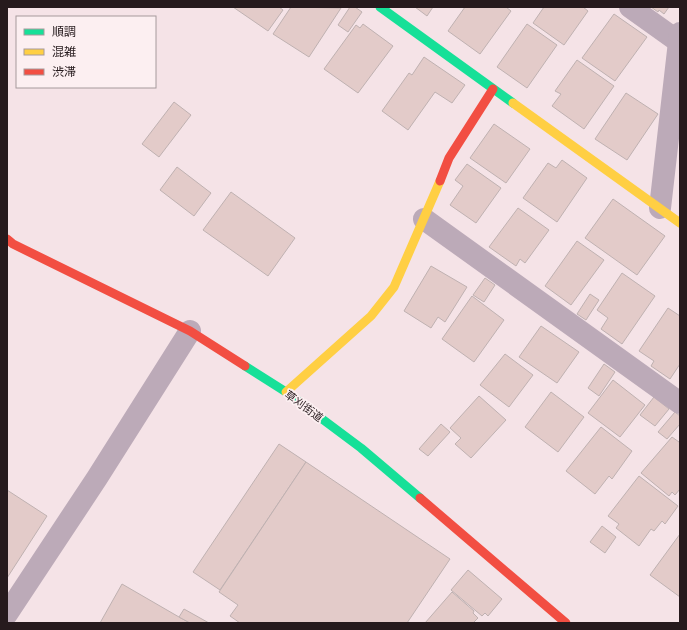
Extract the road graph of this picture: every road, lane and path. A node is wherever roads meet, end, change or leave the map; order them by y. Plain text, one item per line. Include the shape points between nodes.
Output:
1 (380, 7) edge
2 (630, 7) edge
3 (680, 38) edge
4 (492, 88) junction
5 (660, 208) junction
6 (424, 219) junction
7 (680, 223) edge
8 (7, 239) edge
9 (190, 331) junction
10 (286, 392) junction
11 (680, 403) edge
12 (7, 614) edge
13 (566, 623) edge

1 - 4 street
2 - 3 street
3 - 5 street
4 - 5 street
4 - 6 street via 449,158
5 - 7 street
6 - 10 street via 394,287 371,316
6 - 11 street
8 - 9 street, 草刈街道
9 - 10 street, 草刈街道
9 - 12 street
10 - 13 street, 草刈街道 via 361,448

